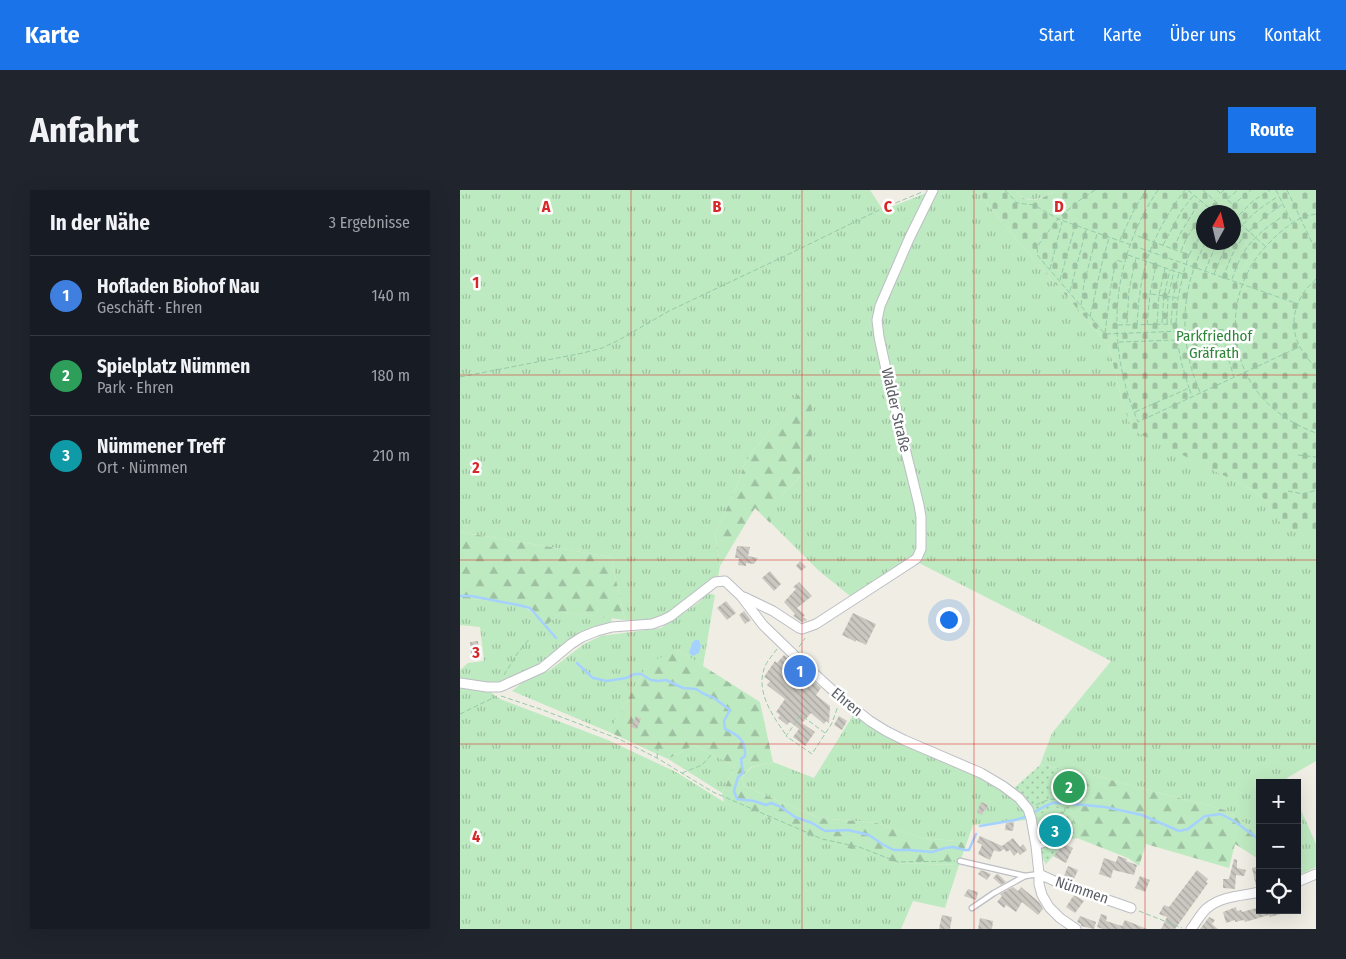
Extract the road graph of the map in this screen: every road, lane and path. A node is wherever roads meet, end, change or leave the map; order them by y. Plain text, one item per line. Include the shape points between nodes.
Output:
1 (933, 190) edge
2 (1005, 190) edge
3 (1096, 190) edge
4 (1146, 190) edge
5 (1158, 190) edge
6 (1185, 190) edge
7 (1188, 190) edge
8 (1203, 190) edge
9 (1216, 190) edge
10 (1224, 190) edge
11 (1238, 190) edge
12 (1251, 190) edge
13 (1270, 190) edge
14 (1276, 190) edge
15 (1287, 190) edge
16 (1220, 194) junction
17 (1194, 195) junction
18 (1279, 196) junction
19 (1200, 200) junction
20 (1227, 200) junction
21 (1283, 204) junction
22 (1206, 205) edge
23 (1219, 205) edge
24 (1233, 205) joint
25 (1241, 212) edge
26 (1288, 213) junction
27 (1316, 214) edge
28 (1058, 219) junction
29 (1300, 219) junction
30 (1063, 221) junction
31 (1293, 223) junction
32 (1196, 224) edge
33 (1075, 225) junction
34 (1242, 225) joint
35 (1086, 229) junction
36 (1249, 232) junction
37 (1097, 233) junction
38 (1134, 235) junction
39 (1109, 237) junction
40 (1256, 238) junction
41 (1119, 241) junction
42 (1154, 242) junction
43 (1196, 243) edge
44 (1130, 245) junction
45 (1163, 245) junction
46 (1265, 246) junction
47 (1174, 249) junction
48 (1202, 250) edge
49 (1214, 250) edge
50 (1224, 250) edge
51 (1316, 251) edge
52 (1150, 252) junction
53 (1181, 252) junction
54 (1127, 254) junction
55 (1189, 255) junction
56 (1136, 257) junction
57 (1146, 261) junction
58 (1124, 262) junction
59 (1156, 264) junction
60 (1186, 264) junction
61 (1194, 267) junction
62 (1165, 268) junction
63 (1050, 269) junction
64 (1170, 269) junction
65 (1174, 271) junction
66 (1205, 271) junction
67 (1179, 272) junction
68 (1183, 274) junction
69 (1214, 274) junction
70 (1223, 278) junction
71 (1316, 279) edge
72 (1231, 280) junction
73 (1060, 281) junction
74 (1242, 284) junction
75 (1070, 292) junction
76 (1150, 294) junction
77 (1159, 295) junction
78 (1164, 296) junction
79 (1168, 297) junction
80 (1173, 297) junction
81 (1178, 298) junction
82 (1298, 304) junction
83 (1081, 305) junction
84 (1090, 317) junction
85 (1156, 324) junction
86 (1162, 324) junction
87 (1167, 324) junction
88 (1171, 324) junction
89 (1176, 324) junction
90 (1117, 325) junction
91 (1127, 325) junction
92 (1138, 325) junction
93 (1147, 325) junction
94 (1223, 329) junction
95 (1235, 329) junction
96 (1177, 331) junction
97 (1185, 331) junction
98 (1105, 333) junction
99 (1117, 334) junction
100 (1177, 340) junction
101 (1117, 342) junction
102 (1299, 347) junction
103 (1316, 367) edge
104 (1245, 372) junction
105 (460, 377) edge
106 (1234, 377) junction
107 (1189, 388) junction
108 (1200, 393) junction
109 (1192, 396) junction
110 (1134, 412) junction
111 (1316, 433) edge
112 (1298, 455) dead end
113 (1316, 457) edge
114 (1316, 487) edge
115 (1288, 491) dead end
116 (742, 596) junction
117 (811, 626) junction
118 (530, 638) dead end
119 (782, 642) junction
120 (794, 655) junction
121 (460, 684) edge
122 (500, 687) junction
123 (842, 698) junction
124 (460, 714) edge
125 (825, 733) junction
126 (786, 736) junction
127 (658, 745) dead end
128 (710, 755) dead end
129 (657, 758) junction
130 (681, 773) junction
131 (1058, 813) junction
132 (1031, 819) junction
133 (1066, 838) dead end
134 (960, 861) joint
135 (1039, 874) junction
136 (1316, 874) edge
137 (1025, 876) junction
138 (1301, 880) edge
139 (1256, 893) edge
140 (972, 908) dead end
141 (1131, 908) joint
142 (1076, 929) edge
143 (1184, 929) edge
144 (1191, 929) edge

1 - 105 path via 923,191 879,210 669,311 602,348
1 - 117 street, Walder Straße via 880,306 877,320 919,505 921,549 913,561
2 - 28 path via 1017,202 1034,205
3 - 28 path
4 - 41 path
5 - 38 path
6 - 42 path
7 - 17 path
8 - 23 path
9 - 16 path
10 - 16 path
11 - 20 path
12 - 24 path
13 - 25 path
14 - 18 path
15 - 29 path
16 - 20 path
17 - 19 path
17 - 45 path
18 - 21 path
18 - 34 path via 1259,208
19 - 22 path
19 - 47 path
20 - 24 path
21 - 26 path
21 - 36 path
26 - 31 path
26 - 40 path
27 - 29 path
28 - 30 path
28 - 63 path via 1037,248 1038,256
29 - 31 path
29 - 51 path
30 - 33 path
30 - 63 path
31 - 46 path
32 - 53 path
33 - 35 path
33 - 73 path
34 - 36 path
35 - 37 path
35 - 75 path
36 - 40 path
36 - 70 path via 1234,250
37 - 39 path
37 - 83 path
38 - 42 path
38 - 44 path
39 - 41 path
39 - 84 path
40 - 46 path
40 - 72 path via 1242,255
41 - 44 path
42 - 45 path
42 - 52 path
43 - 55 path
44 - 52 path
44 - 54 path
45 - 47 path
46 - 74 path
47 - 53 path
48 - 61 path
49 - 66 path
50 - 69 path
52 - 57 path
52 - 60 path
53 - 55 path
54 - 56 path
54 - 58 path
55 - 60 path
56 - 57 path
56 - 91 path via 1129,290
57 - 59 path
57 - 92 path
58 - 90 path via 1117,301
58 - 98 path via 1116,260
59 - 62 path
59 - 76 path
60 - 61 path
60 - 68 path
61 - 66 path
61 - 97 path via 1188,289
62 - 64 path
62 - 77 path
63 - 73 path
64 - 65 path
64 - 78 path
65 - 67 path
65 - 79 path
66 - 69 path
67 - 68 path
67 - 80 path
68 - 81 path
69 - 70 path
70 - 72 path
71 - 82 path via 1303,292
72 - 74 path
73 - 75 path
74 - 82 path
74 - 95 path
75 - 83 path
76 - 77 path
76 - 93 path
77 - 78 path
77 - 85 path
78 - 79 path
78 - 86 path
79 - 80 path
79 - 87 path
80 - 81 path
80 - 88 path
81 - 89 path
82 - 102 path via 1294,324
83 - 84 path
84 - 98 path
85 - 86 path
85 - 93 path
86 - 87 path
87 - 88 path
88 - 89 path
89 - 96 path
90 - 91 path
90 - 99 path
91 - 92 path
92 - 93 path
94 - 95 path
94 - 97 path
94 - 106 path
95 - 104 path
96 - 97 path
96 - 99 path
96 - 100 path
97 - 108 path via 1190,366
98 - 99 path
99 - 101 path
100 - 101 path
100 - 107 path
101 - 110 path via 1124,383
102 - 103 path
102 - 104 path
104 - 106 path
104 - 111 path via 1267,403 1301,427
106 - 108 path
107 - 109 path
107 - 110 path
108 - 109 path
109 - 110 path via 1138,422
112 - 113 path
114 - 115 path via 1314,491 1303,494
116 - 117 street via 799,628
116 - 119 street, Ehren via 763,625
116 - 122 street via 725,581 715,582 671,616 652,624 612,627 589,634 542,668
117 - 120 path
118 - 122 path via 505,671
119 - 120 street, Ehren
119 - 126 path via 763,671 762,684 768,706
120 - 123 street, Ehren
121 - 122 street
123 - 125 path
123 - 132 street, Ehren via 886,731 989,777 1013,793
124 - 129 path via 499,695 600,731
125 - 126 path via 801,715
125 - 126 path via 812,754
127 - 129 path
128 - 130 path via 702,765
129 - 130 path
130 - 134 path via 713,792 822,839 859,847 898,862
131 - 132 path
131 - 132 path via 1065,811 1065,800 1050,799
131 - 133 path
132 - 135 street, Nümmen
134 - 137 lane
135 - 137 lane
135 - 141 street, Nümmen
135 - 142 street via 1040,891 1045,901 1060,918
136 - 138 street
137 - 140 lane
139 - 144 street via 1216,902 1204,910
141 - 143 path

